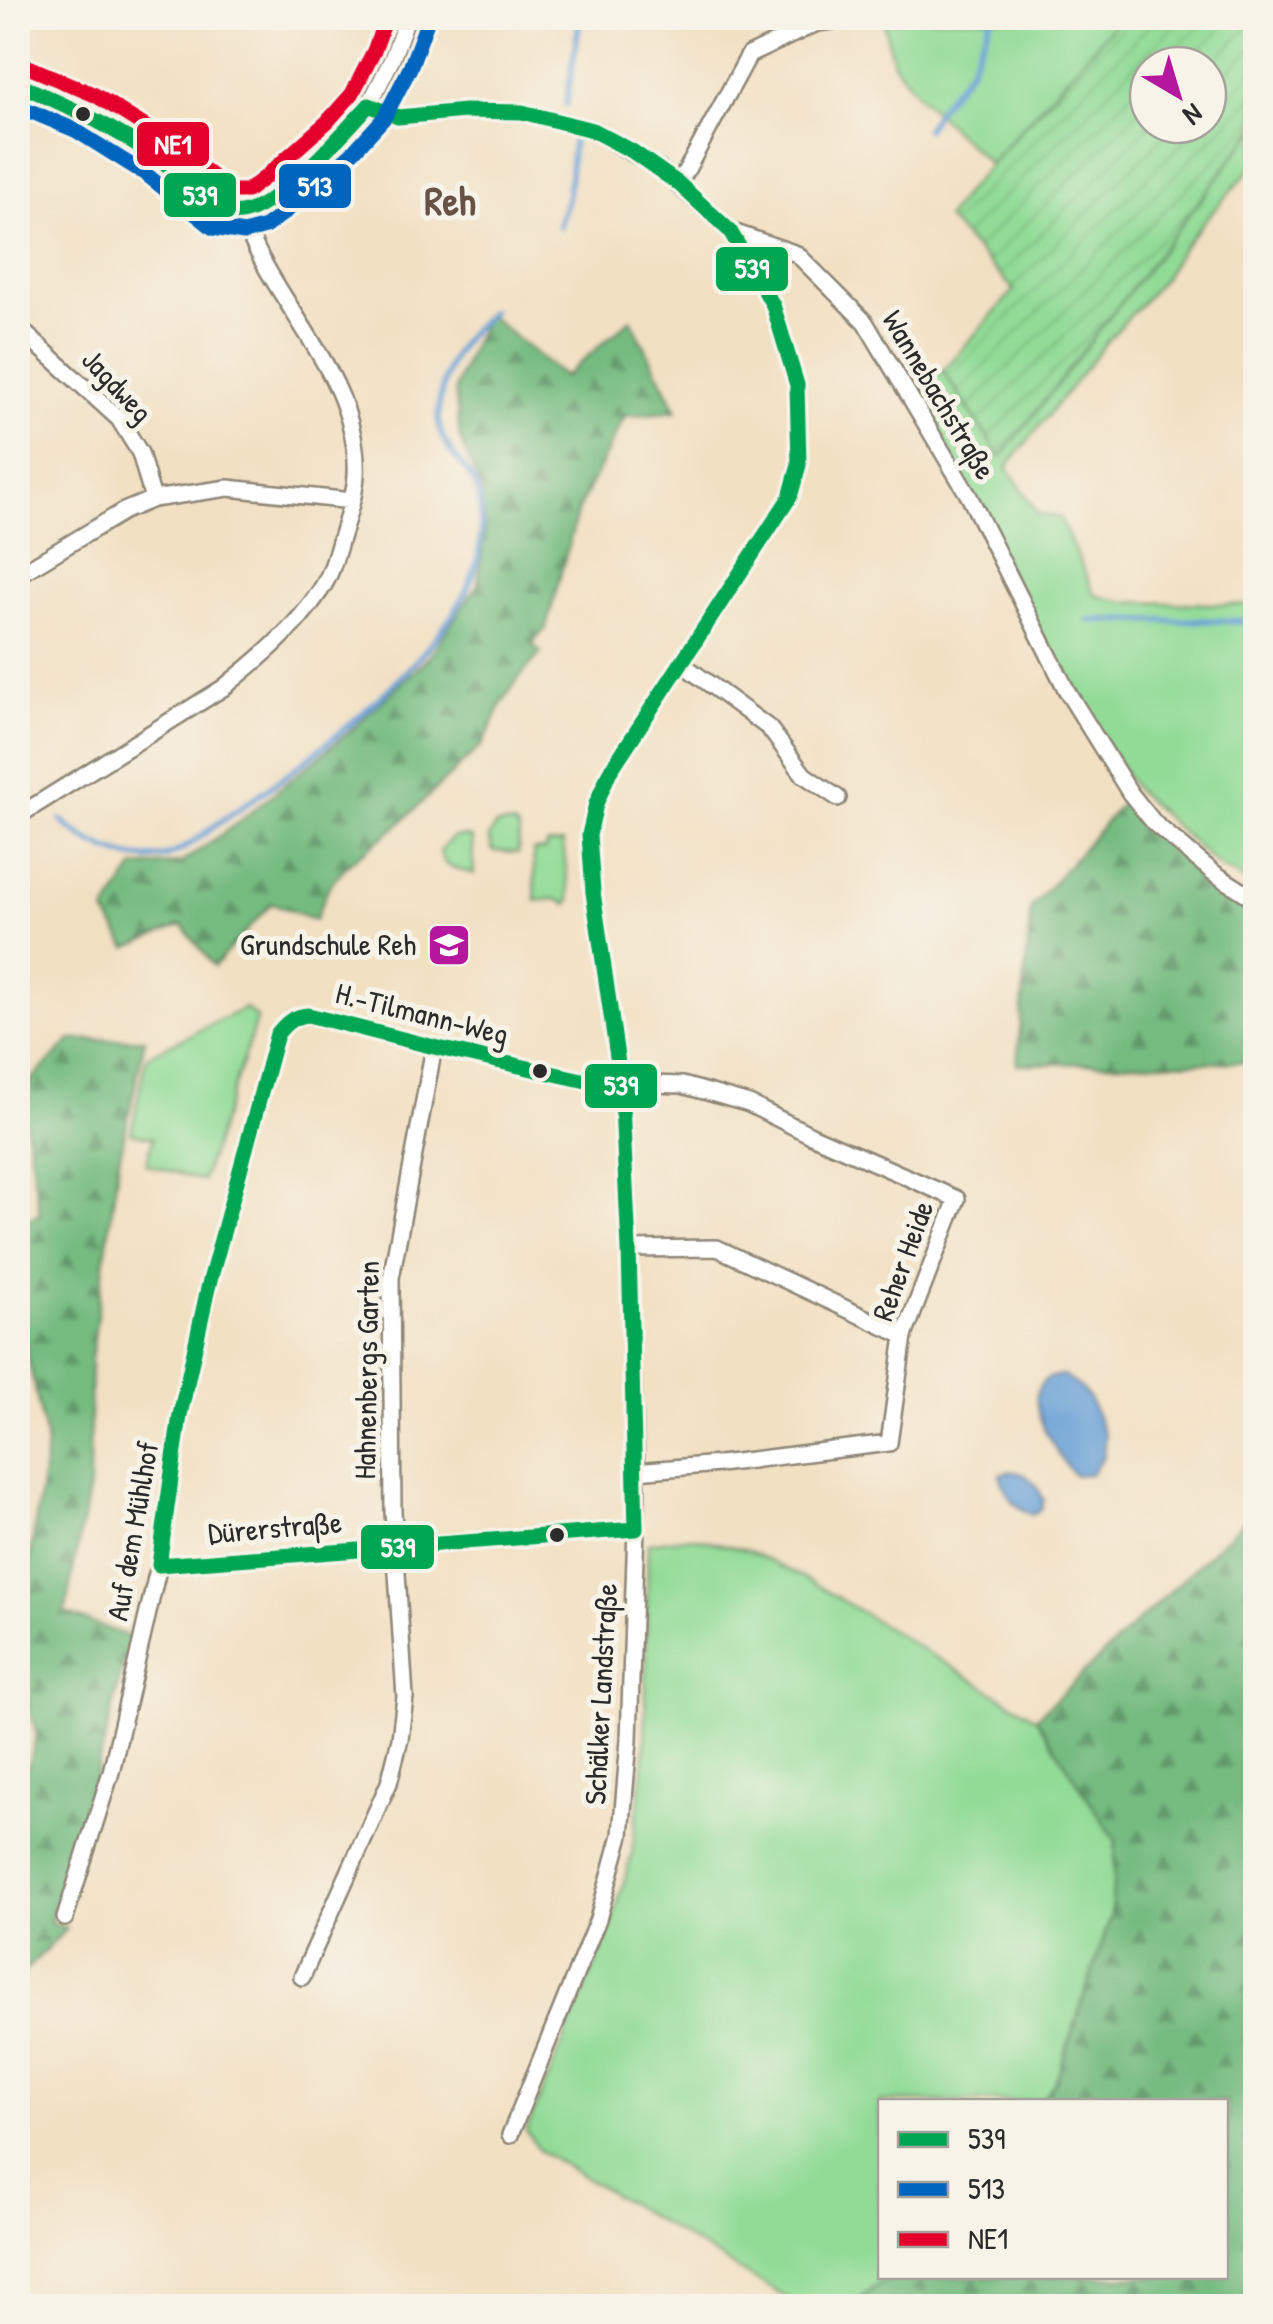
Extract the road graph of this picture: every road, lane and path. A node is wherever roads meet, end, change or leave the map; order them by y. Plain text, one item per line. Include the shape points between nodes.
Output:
1 (407, 18) edge
2 (856, 18) edge
3 (18, 84) edge
4 (369, 105) junction
5 (679, 184) junction
6 (241, 213) junction
7 (730, 231) junction
8 (18, 326) edge
9 (153, 499) junction
10 (352, 501) junction
11 (18, 575) edge
12 (681, 663) junction
13 (838, 798) dead end
14 (18, 816) edge
15 (1256, 900) edge
16 (277, 1034) joint
17 (434, 1048) junction
18 (621, 1084) junction
19 (629, 1249) junction
20 (904, 1336) junction
21 (636, 1470) junction
22 (636, 1528) junction
23 (395, 1545) junction
24 (158, 1565) junction
25 (65, 1918) dead end
26 (302, 1976) dead end
27 (510, 2135) dead end

1 - 4 street
2 - 5 street via 817,23 749,55
3 - 6 street via 84,112 159,159 222,210
4 - 5 street, Wannebachstraße via 398,116 522,112 570,124 632,151
4 - 6 street via 276,194
5 - 7 street, Wannebachstraße
6 - 10 street via 260,258 333,378 355,443
7 - 12 street, Schälker Landstraße via 778,321 796,385 800,464 790,497
7 - 15 street, Wannebachstraße via 797,254 865,322 970,498 1068,693 1130,793 1155,824
8 - 9 street, Jagdweg via 119,420 140,453
9 - 10 street via 228,488
9 - 11 street
10 - 14 street via 322,590 253,664
12 - 13 street via 770,728 804,775
12 - 18 street, Schälker Landstraße via 609,773 591,824 593,892
16 - 17 street, H.-Tilmann-Weg via 289,1019 308,1015
16 - 24 street, Auf dem Mühlhof via 208,1288
17 - 18 street, H.-Tilmann-Weg
17 - 23 street, Hahnenbergs Garten via 391,1278
18 - 19 street, Schälker Landstraße
18 - 20 street, Reher Heide via 682,1085 749,1104 957,1200
19 - 20 street via 717,1248
19 - 21 street, Schälker Landstraße
20 - 21 street, Reher Heide via 889,1443
21 - 22 street, Schälker Landstraße
22 - 23 street, Dürerstraße
22 - 27 street, Schälker Landstraße via 621,1835 598,1919
23 - 24 street, Dürerstraße
23 - 26 street, Hahnenbergs Garten via 405,1697 400,1740 389,1783
24 - 25 street, Auf dem Mühlhof via 111,1772

